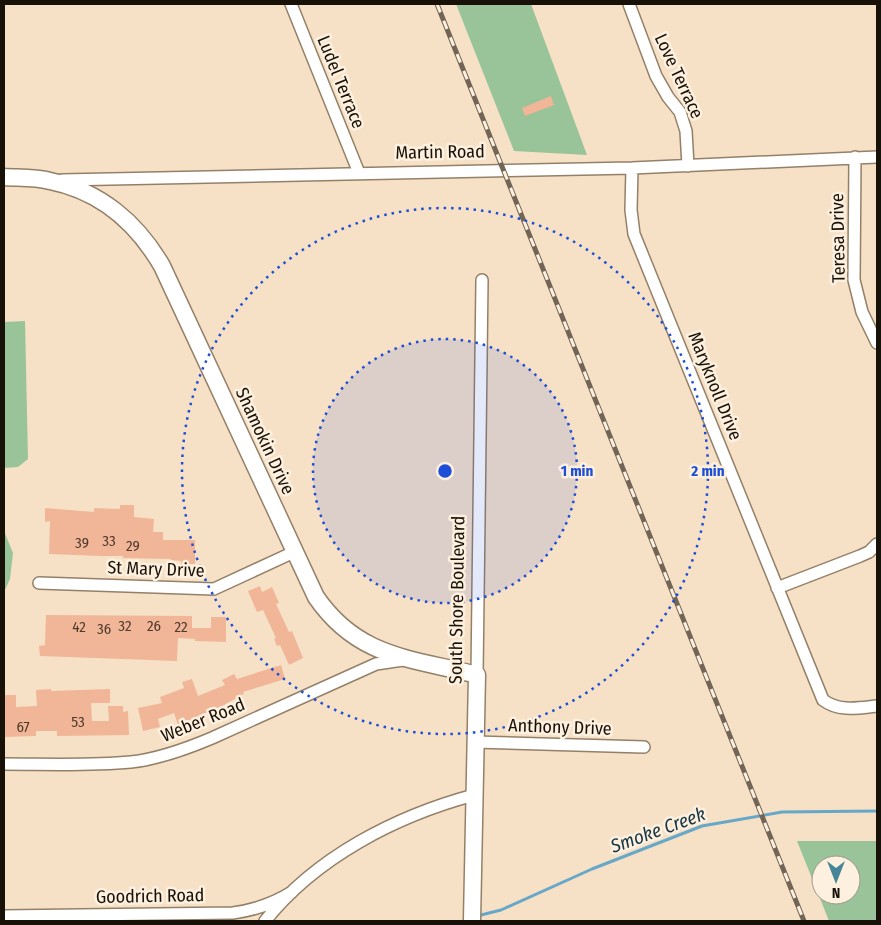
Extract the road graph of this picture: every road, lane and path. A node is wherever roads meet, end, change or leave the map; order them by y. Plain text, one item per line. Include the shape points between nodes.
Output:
1 (291, 4) edge
2 (629, 4) edge
3 (877, 156) edge
4 (855, 157) junction
5 (688, 166) junction
6 (632, 168) junction
7 (359, 173) junction
8 (4, 177) edge
9 (49, 180) junction
10 (482, 280) dead end
11 (877, 344) edge
12 (877, 544) edge
13 (294, 552) junction
14 (39, 584) dead end
15 (777, 588) junction
16 (405, 660) junction
17 (477, 675) junction
18 (877, 706) edge
19 (475, 742) junction
20 (644, 747) dead end
21 (4, 764) edge
22 (474, 795) junction
23 (292, 892) junction
24 (4, 916) edge
25 (265, 921) edge
26 (472, 921) edge

1 - 7 street, Ludel Terrace
2 - 5 street, Love Terrace via 656,76 680,112 686,131
3 - 4 street, Martin Road
4 - 5 street, Martin Road
4 - 11 street, Teresa Drive via 854,280 862,312
5 - 6 street, Martin Road
6 - 7 street, Martin Road
6 - 15 street, Maryknoll Drive via 630,210 634,234
7 - 9 street, Martin Road
8 - 9 street, Martin Road
9 - 13 street, Shamokin Drive via 82,191 111,208 140,232 152,249
10 - 17 street, South Shore Boulevard
12 - 15 street via 860,556
13 - 14 street, St Mary Drive via 214,589
13 - 16 street, Shamokin Drive via 316,597 340,626 376,649
15 - 18 street, Maryknoll Drive via 823,700 842,708
16 - 17 street, Shamokin Drive
16 - 21 street, Weber Road via 376,664 191,747 154,758 109,763
17 - 19 street, South Shore Boulevard
19 - 20 street, Anthony Drive
19 - 22 street, South Shore Boulevard
22 - 23 street via 386,827 330,862
22 - 26 street, South Shore Boulevard
23 - 24 street, Goodrich Road via 260,908 233,913
23 - 25 street

